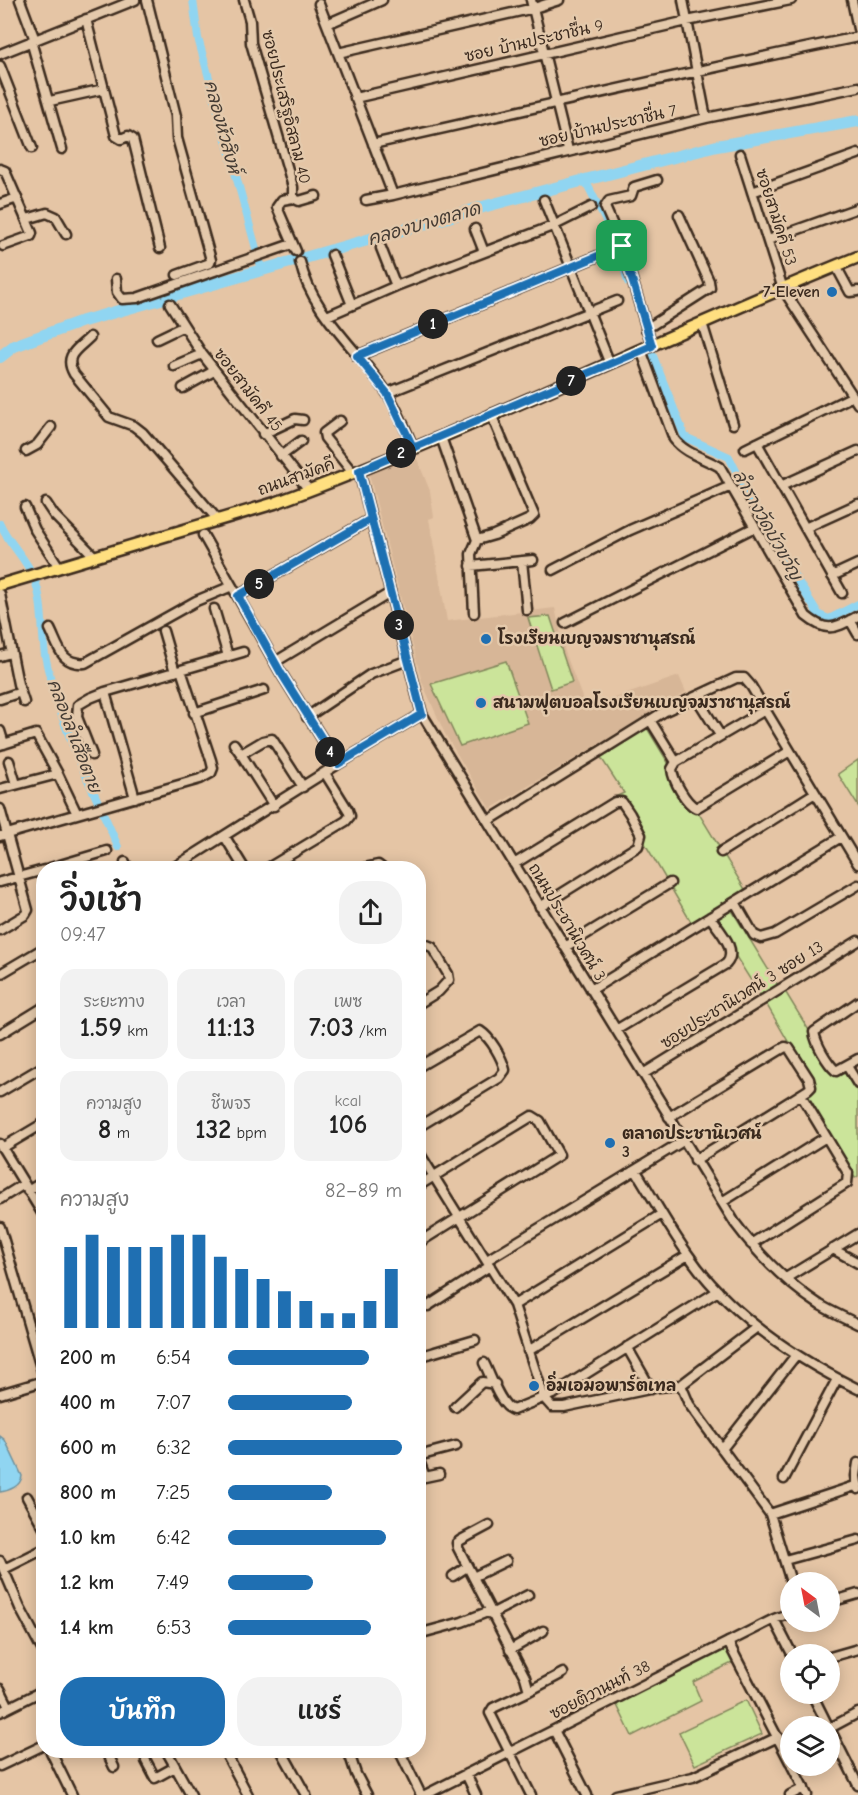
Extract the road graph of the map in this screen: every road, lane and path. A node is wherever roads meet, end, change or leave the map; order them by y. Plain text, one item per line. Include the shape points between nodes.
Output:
1 (20, 0) edge
2 (135, 0) edge
3 (147, 0) edge
4 (244, 0) edge
5 (382, 0) edge
6 (560, 0) edge
7 (683, 0) edge
8 (791, 0) edge
9 (852, 0) edge
10 (319, 4) dead end
11 (532, 4) edge
12 (86, 18) junction
13 (687, 21) junction
14 (327, 24) junction
15 (858, 29) edge
16 (858, 37) edge
17 (33, 40) junction
18 (338, 53) junction
19 (0, 54) edge
20 (545, 54) junction
21 (0, 66) edge
22 (696, 70) junction
23 (858, 87) edge
24 (104, 89) junction
25 (355, 98) junction
26 (50, 102) junction
27 (557, 104) junction
28 (706, 118) junction
29 (373, 144) junction
30 (32, 147) dead end
31 (62, 149) dead end
32 (568, 150) junction
33 (740, 154) dead end
34 (858, 154) edge
35 (0, 169) edge
36 (657, 180) dead end
37 (752, 192) junction
38 (393, 195) junction
39 (316, 196) dead end
40 (17, 198) junction
41 (292, 198) junction
42 (366, 200) dead end
43 (544, 200) dead end
44 (0, 204) edge
45 (591, 207) dead end
46 (858, 208) edge
47 (679, 215) dead end
48 (27, 219) junction
49 (555, 225) junction
50 (475, 229) dead end
51 (66, 234) dead end
52 (768, 240) junction
53 (3, 246) dead end
54 (619, 247) junction
55 (160, 248) dead end
56 (381, 249) dead end
57 (484, 252) junction
58 (332, 255) dead end
59 (858, 257) edge
60 (301, 266) dead end
61 (836, 266) junction
62 (571, 268) junction
63 (177, 275) dead end
64 (116, 279) dead end
65 (396, 286) junction
66 (783, 290) junction
67 (858, 291) edge
68 (617, 301) dead end
69 (170, 304) dead end
70 (352, 305) junction
71 (588, 313) junction
72 (327, 316) junction
73 (702, 324) junction
74 (184, 326) junction
75 (645, 329) junction
76 (90, 337) dead end
77 (157, 339) dead end
78 (652, 346) junction
79 (641, 350) junction
80 (202, 354) junction
81 (357, 356) junction
82 (610, 364) junction
83 (174, 366) dead end
84 (214, 371) junction
85 (183, 388) dead end
86 (387, 393) junction
87 (853, 396) junction
88 (858, 404) edge
89 (491, 414) junction
90 (303, 420) dead end
91 (340, 421) dead end
92 (733, 424) dead end
93 (51, 427) dead end
94 (262, 434) junction
95 (441, 436) junction
96 (301, 441) dead end
97 (757, 443) junction
98 (413, 447) junction
99 (745, 450) dead end
100 (26, 451) dead end
101 (858, 451) edge
102 (281, 456) junction
103 (356, 472) junction
104 (731, 486) junction
105 (781, 486) junction
106 (309, 490) junction
107 (46, 503) dead end
108 (858, 504) edge
109 (25, 507) dead end
110 (217, 519) junction
111 (371, 519) junction
112 (755, 527) junction
113 (805, 528) junction
114 (203, 535) dead end
115 (477, 540) junction
116 (94, 556) junction
117 (532, 560) dead end
118 (522, 561) junction
119 (858, 564) edge
120 (471, 566) junction
121 (59, 567) junction
122 (553, 570) dead end
123 (832, 576) junction
124 (0, 585) edge
125 (232, 586) junction
126 (390, 592) junction
127 (842, 593) dead end
128 (0, 594) edge
129 (238, 596) junction
130 (214, 609) dead end
131 (527, 610) dead end
132 (474, 613) dead end
133 (854, 618) edge
134 (566, 623) dead end
135 (50, 629) dead end
136 (163, 631) dead end
137 (858, 634) edge
138 (243, 652) dead end
139 (228, 656) junction
140 (408, 660) junction
141 (275, 662) junction
142 (178, 671) junction
143 (264, 690) dead end
144 (105, 692) junction
145 (15, 694) dead end
146 (696, 697) junction
147 (0, 699) edge
148 (24, 702) dead end
149 (765, 710) junction
150 (194, 713) junction
151 (422, 714) junction
152 (307, 717) junction
153 (650, 720) junction
154 (0, 731) edge
155 (720, 735) junction
156 (234, 744) dead end
157 (2, 745) edge
158 (790, 751) junction
159 (241, 754) junction
160 (92, 755) dead end
161 (9, 761) dead end
162 (676, 762) junction
163 (338, 764) junction
164 (325, 772) junction
165 (58, 774) junction
166 (16, 784) junction
167 (303, 788) junction
168 (0, 789) edge
169 (815, 793) junction
170 (135, 798) junction
171 (274, 806) junction
172 (0, 809) edge
173 (77, 814) junction
174 (488, 821) junction
175 (4, 835) edge
176 (225, 837) junction
177 (841, 837) junction
178 (107, 851) dead end
179 (721, 852) dead end
180 (80, 861) edge
181 (185, 861) edge
182 (240, 861) edge
183 (280, 861) edge
184 (514, 864) junction
185 (858, 864) edge
186 (36, 872) edge
187 (20, 877) junction
188 (0, 882) edge
189 (670, 883) dead end
190 (858, 885) edge
191 (735, 902) junction
192 (540, 907) junction
193 (710, 917) junction
194 (0, 930) edge
195 (858, 941) edge
196 (426, 945) edge
197 (565, 947) junction
198 (36, 953) edge
199 (0, 974) edge
200 (591, 990) junction
201 (426, 998) edge
202 (858, 1002) edge
203 (36, 1013) edge
204 (616, 1030) junction
205 (0, 1034) edge
206 (858, 1059) edge
207 (426, 1062) edge
208 (847, 1066) junction
209 (36, 1071) edge
210 (643, 1074) junction
211 (858, 1084) edge
212 (0, 1092) edge
213 (801, 1095) junction
214 (669, 1118) junction
215 (426, 1122) edge
216 (36, 1127) edge
217 (826, 1137) junction
218 (683, 1141) junction
219 (1, 1146) edge
220 (695, 1160) junction
221 (426, 1163) edge
222 (636, 1171) junction
223 (435, 1177) junction
224 (426, 1182) edge
225 (36, 1184) edge
226 (26, 1187) junction
227 (0, 1199) edge
228 (722, 1202) junction
229 (36, 1203) edge
230 (662, 1214) junction
231 (460, 1217) junction
232 (0, 1227) edge
233 (858, 1234) edge
234 (426, 1238) edge
235 (751, 1244) junction
236 (833, 1249) junction
237 (688, 1255) junction
238 (488, 1263) junction
239 (858, 1263) edge
240 (786, 1278) junction
241 (718, 1290) junction
242 (514, 1305) junction
243 (428, 1306) dead end
244 (858, 1324) edge
245 (757, 1327) junction
246 (475, 1340) dead end
247 (627, 1347) junction
248 (528, 1351) junction
249 (36, 1352) edge
250 (426, 1355) edge
251 (796, 1355) junction
252 (484, 1363) dead end
253 (837, 1379) junction
254 (36, 1383) edge
255 (495, 1384) junction
256 (681, 1385) junction
257 (651, 1389) junction
258 (858, 1389) edge
259 (0, 1394) edge
260 (544, 1398) junction
261 (455, 1407) dead end
262 (456, 1446) dead end
263 (722, 1449) junction
264 (426, 1455) edge
265 (858, 1464) edge
266 (439, 1474) dead end
267 (426, 1477) edge
268 (784, 1479) dead end
269 (858, 1487) edge
270 (27, 1497) dead end
271 (36, 1513) edge
272 (770, 1514) junction
273 (489, 1524) dead end
274 (858, 1540) edge
275 (36, 1552) edge
276 (784, 1560) junction
277 (506, 1561) dead end
278 (2, 1565) edge
279 (467, 1567) junction
280 (788, 1572) edge
281 (453, 1576) dead end
282 (473, 1577) junction
283 (858, 1594) edge
284 (528, 1595) dead end
285 (840, 1599) edge
286 (490, 1612) junction
287 (780, 1617) edge
288 (774, 1619) junction
289 (543, 1631) dead end
290 (426, 1632) edge
291 (36, 1636) edge
292 (728, 1642) junction
293 (787, 1644) edge
294 (858, 1649) edge
295 (510, 1650) junction
296 (840, 1654) edge
297 (563, 1673) dead end
298 (0, 1689) edge
299 (530, 1691) junction
300 (36, 1694) edge
301 (4, 1709) edge
302 (858, 1713) edge
303 (840, 1722) edge
304 (554, 1730) junction
305 (778, 1737) junction
306 (780, 1741) edge
307 (840, 1746) edge
308 (36, 1749) edge
309 (509, 1752) junction
310 (54, 1758) edge
311 (110, 1758) edge
312 (170, 1758) edge
313 (228, 1758) edge
314 (285, 1758) edge
315 (351, 1758) edge
316 (403, 1758) edge
317 (146, 1761) dead end
318 (0, 1766) edge
319 (114, 1767) dead end
320 (175, 1767) junction
321 (855, 1771) edge
322 (466, 1774) junction
323 (797, 1776) edge
324 (858, 1785) edge
325 (805, 1792) edge
326 (72, 1795) edge
327 (191, 1795) edge
328 (248, 1795) edge
329 (306, 1795) edge
330 (367, 1795) edge
331 (423, 1795) edge
332 (476, 1795) edge
333 (531, 1795) edge
334 (587, 1795) edge
335 (616, 1795) edge
336 (790, 1795) edge

1 - 17 street
2 - 12 street
3 - 63 street via 177,116 177,138 211,260 210,264
4 - 41 street, ซอยประเสริฐอิสลาม 40 via 251,43 293,187
5 - 14 street
6 - 11 street
7 - 13 street
8 - 13 street, ซอย บ้านประชาชื่น 9
9 - 15 street
10 - 14 street
11 - 18 street
11 - 20 street
12 - 17 street
12 - 24 street
13 - 20 street, ซอย บ้านประชาชื่น 9
13 - 22 street
14 - 18 street
16 - 22 street
17 - 19 street
17 - 26 street
18 - 25 street
20 - 25 street, ซอย บ้านประชาชื่น 9
20 - 27 street
21 - 30 street
22 - 27 street
22 - 28 street
23 - 28 street, ซอย บ้านประชาชื่น 7
24 - 26 street
24 - 55 street via 116,136 133,139
25 - 29 street
26 - 31 street
27 - 29 street
27 - 32 street
28 - 32 street, ซอย บ้านประชาชื่น 7
29 - 38 street
32 - 38 street, ซอย บ้านประชาชื่น 7
33 - 37 street, ซอยสามัคคี 53
34 - 37 street
35 - 40 street via 5,171
36 - 54 street via 634,187 631,196 605,205
37 - 52 street, ซอยสามัคคี 53
38 - 42 street, ซอย บ้านประชาชื่น 7
39 - 41 street via 299,201
40 - 44 street
40 - 48 street
41 - 64 street, ซอยประเสริฐอิสลาม 40 via 282,200 277,207 294,248 137,298 122,299
43 - 49 street
45 - 49 street
46 - 52 street
47 - 75 street via 710,288
48 - 51 street via 47,213 56,217
48 - 53 street via 31,236
49 - 57 street
49 - 62 street
50 - 57 street
52 - 66 street, ซอยสามัคคี 53
54 - 62 street
54 - 75 street
56 - 65 street
57 - 65 street
58 - 70 street
59 - 61 main road, ถนนสามัคคี
60 - 72 street
61 - 66 main road, ถนนสามัคคี
61 - 67 street via 850,292
62 - 71 street
62 - 81 street
65 - 70 street
66 - 73 main road, ถนนสามัคคี
66 - 87 street, ซอยสามัคคี 53
68 - 71 street
69 - 74 street, ซอยสามัคคี 45
70 - 72 street
71 - 82 street
71 - 86 street
72 - 81 street
73 - 78 main road, ถนนสามัคคี
73 - 92 street
74 - 77 street
74 - 80 street, ซอยสามัคคี 45
75 - 78 street
76 - 110 street via 71,355 74,374 109,417 143,433
78 - 79 main road, ถนนสามัคคี
79 - 82 main road, ถนนสามัคคี
79 - 104 street via 674,439 681,449 720,467
80 - 83 street
80 - 84 street, ซอยสามัคคี 45
81 - 86 street
82 - 89 main road, ถนนสามัคคี
84 - 85 street
84 - 94 street, ซอยสามัคคี 45
86 - 98 street
87 - 88 street, ซอยสามัคคี 53
87 - 97 street
89 - 95 main road, ถนนสามัคคี
89 - 115 street via 534,515
90 - 94 street via 294,419
91 - 103 street via 324,433 325,438
93 - 100 street via 37,445
94 - 102 street, ซอยสามัคคี 45
95 - 98 main road, ถนนสามัคคี
95 - 115 street
96 - 102 street
97 - 99 street
97 - 105 street
98 - 103 main road, ถนนสามัคคี
101 - 105 street
102 - 106 street, ซอยสามัคคี 45
103 - 106 main road, ถนนสามัคคี
103 - 111 street, ถนนประชานิเวศน์ 3
104 - 112 street
104 - 122 street via 630,530
105 - 113 street
106 - 110 main road, ถนนสามัคคี
107 - 116 street
108 - 113 street
109 - 121 street
110 - 116 main road, ถนนสามัคคี
111 - 126 street, ถนนประชานิเวศน์ 3
111 - 129 street
112 - 133 street via 806,616 819,627 832,628
112 - 134 street
113 - 123 street
114 - 125 street
115 - 120 street
116 - 121 main road, ถนนสามัคคี
117 - 118 street
118 - 120 street
118 - 131 street
119 - 123 street
120 - 132 street
121 - 124 main road, ถนนสามัคคี
123 - 127 street
125 - 129 street
125 - 135 street via 196,601 85,663 68,662
126 - 140 street, ถนนประชานิเวศน์ 3
126 - 141 street
128 - 148 street
129 - 141 street
130 - 139 street
133 - 137 street
136 - 142 street
138 - 139 street
139 - 142 street
140 - 151 street, ถนนประชานิเวศน์ 3
140 - 152 street via 371,674
141 - 152 street
142 - 144 street
142 - 150 street
143 - 150 street
144 - 160 street via 78,705 76,712
144 - 170 street
145 - 147 street
146 - 149 street via 744,678
146 - 153 street
146 - 155 street
149 - 155 street
149 - 158 street
150 - 170 street via 211,760 211,773
151 - 163 street
151 - 174 street, ถนนประชานิเวศน์ 3
152 - 163 street
153 - 162 street
153 - 174 street
154 - 157 street
155 - 162 street
156 - 159 street
157 - 165 street via 36,734
158 - 162 street via 701,807 693,807 682,790 672,772
158 - 169 street
159 - 167 street via 272,739
159 - 171 street
161 - 166 street
163 - 164 street
164 - 167 street
164 - 183 street via 350,816
165 - 166 street
165 - 173 street
166 - 168 street
167 - 171 street
169 - 177 street
169 - 179 street
170 - 173 street
171 - 176 street
172 - 175 street
173 - 175 street
174 - 184 street, ถนนประชานิเวศน์ 3
175 - 187 street
176 - 181 street
176 - 182 street
177 - 185 street
177 - 191 street
178 - 180 street
184 - 192 street, ถนนประชานิเวศน์ 3
184 - 192 street via 615,802 625,805 641,836 638,846
186 - 187 street
187 - 188 street
187 - 194 street via 28,910
189 - 197 street
190 - 191 street via 775,934 761,938 754,934
191 - 193 street
192 - 197 street, ถนนประชานิเวศน์ 3
193 - 200 street
193 - 204 street via 730,948 732,954 726,964
195 - 210 street, ซอยประชานิเวศน์ 3 ซอย 13
196 - 201 street via 432,947 448,974 446,984
197 - 200 street, ถนนประชานิเวศน์ 3
198 - 199 street
200 - 204 street, ถนนประชานิเวศน์ 3
202 - 208 street via 815,1029 814,1035 836,1071
203 - 205 street
204 - 210 street, ถนนประชานิเวศน์ 3
206 - 208 street
207 - 215 street via 480,1031 505,1067 504,1074
208 - 211 street
209 - 212 street
210 - 214 street, ถนนประชานิเวศน์ 3
213 - 214 street via 811,1083 789,1048 783,1048
213 - 217 street
213 - 220 street
214 - 218 street, ถนนประชานิเวศน์ 3
216 - 219 street
217 - 228 street
217 - 235 street via 848,1173 847,1183
218 - 220 street, ถนนประชานิเวศน์ 3
218 - 222 street
219 - 226 street
220 - 228 street, ถนนประชานิเวศน์ 3
221 - 223 street
222 - 230 street
222 - 238 street
223 - 224 street
223 - 231 street
223 - 231 street via 525,1119 532,1116 540,1121 559,1155
225 - 226 street
226 - 227 street
226 - 229 street
228 - 235 street, ถนนประชานิเวศน์ 3
230 - 237 street
230 - 242 street
231 - 234 street
231 - 238 street
232 - 249 street
233 - 236 street
235 - 240 street, ถนนประชานิเวศน์ 3
236 - 239 street
236 - 240 street
237 - 241 street
237 - 248 street
238 - 242 street
238 - 243 street
240 - 244 street, ถนนประชานิเวศน์ 3 via 819,1305
241 - 245 street
241 - 247 street
242 - 248 street
245 - 251 street
245 - 256 street
246 - 250 street
247 - 257 street
247 - 260 street
248 - 260 street
251 - 253 street
251 - 263 street
252 - 255 street
253 - 258 street
253 - 268 street
254 - 259 street
255 - 260 street via 509,1409
255 - 261 street via 482,1382
256 - 257 street
256 - 263 street via 689,1404
257 - 260 street via 556,1408
262 - 264 street
263 - 272 street
265 - 269 street
266 - 267 street
269 - 272 street
270 - 271 street
272 - 276 street
273 - 279 street via 458,1543
274 - 276 street
275 - 278 street
276 - 280 street
277 - 282 street
278 - 291 street
279 - 281 street
279 - 282 street
282 - 286 street
283 - 285 street
284 - 286 street
286 - 290 street
286 - 295 street
287 - 288 street, ซอยติวานนท์ 38
288 - 292 street, ซอยติวานนท์ 38
288 - 293 street
289 - 295 street
292 - 304 street, ซอยติวานนท์ 38
292 - 305 street
294 - 296 street
295 - 299 street
297 - 299 street
298 - 301 street
299 - 309 street via 490,1713
300 - 301 street
302 - 303 street
304 - 309 street, ซอยติวานนท์ 38
304 - 334 street
305 - 306 street
305 - 335 street via 693,1776
307 - 321 street
308 - 318 street
309 - 322 street, ซอยติวานนท์ 38
309 - 333 street
310 - 326 street
311 - 319 street
312 - 320 street
313 - 328 street
314 - 329 street
315 - 330 street
316 - 331 street
317 - 320 street via 155,1778
320 - 327 street
321 - 324 street
322 - 331 street, ซอยติวานนท์ 38
322 - 332 street
323 - 325 street
325 - 336 street

